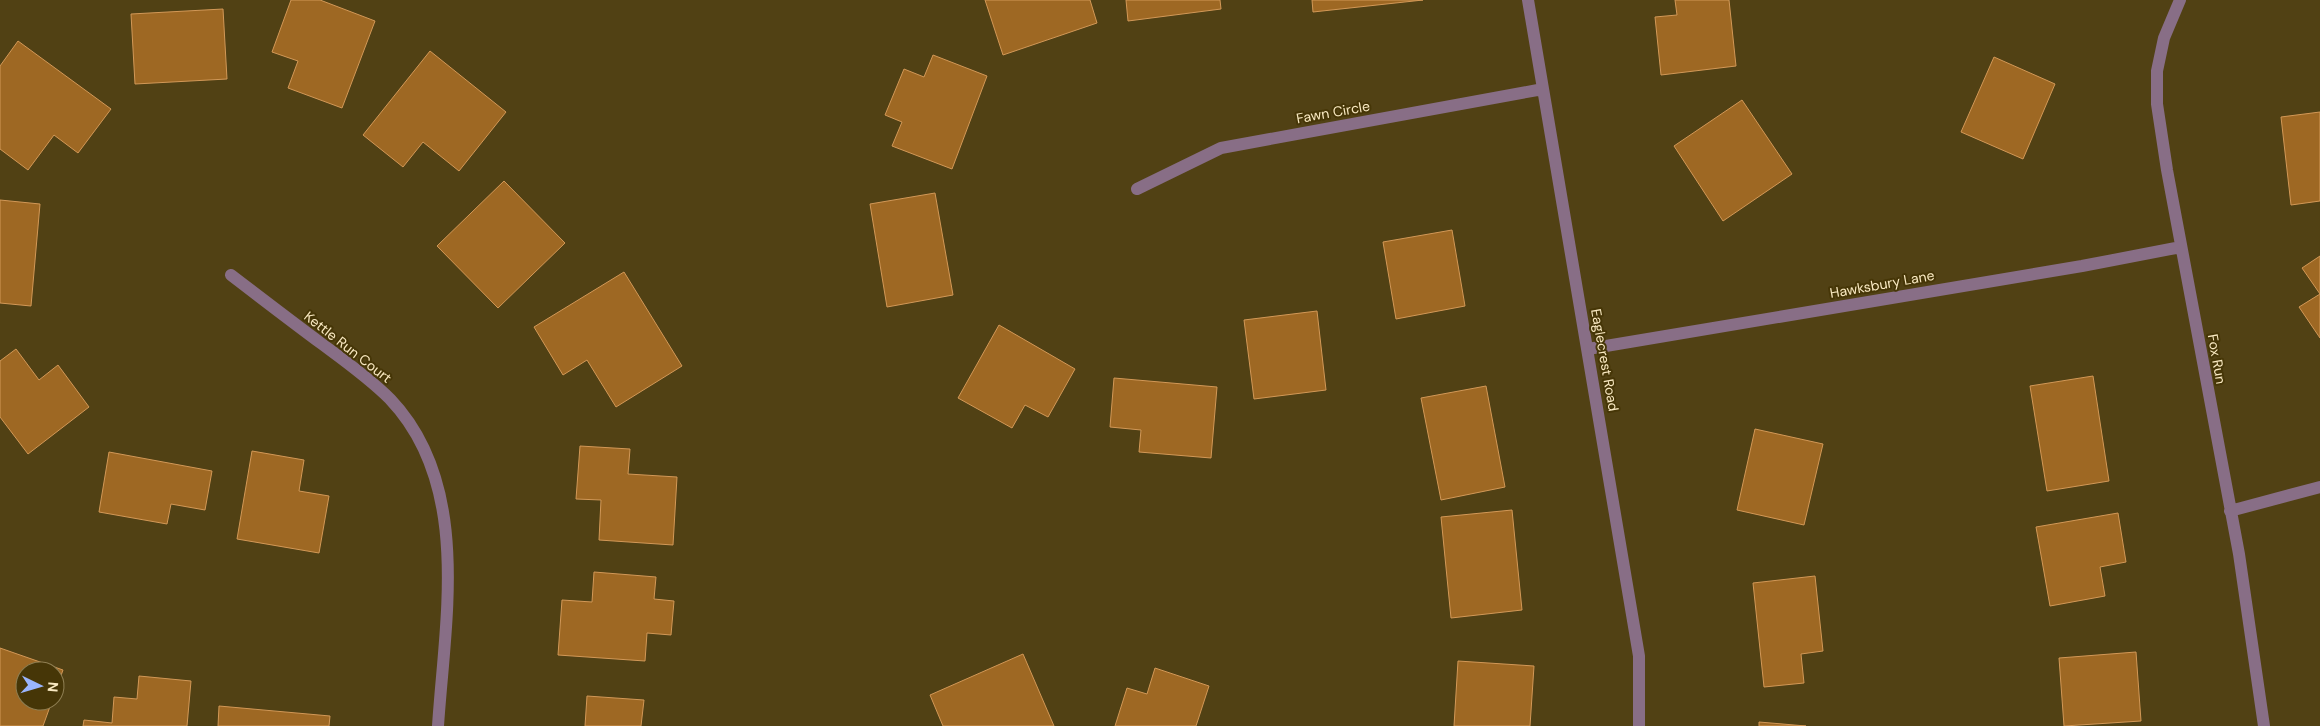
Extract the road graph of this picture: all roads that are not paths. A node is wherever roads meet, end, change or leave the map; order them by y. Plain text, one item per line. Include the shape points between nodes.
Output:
1 (1528, 0) edge
2 (2180, 0) edge
3 (1543, 89) junction
4 (1137, 189) dead end
5 (2181, 247) junction
6 (231, 275) dead end
7 (1588, 349) junction
8 (2320, 487) edge
9 (2230, 511) junction
10 (438, 726) edge
11 (1639, 726) edge
12 (2264, 726) edge

1 - 3 street, Eaglecrest Road
2 - 5 street, Fox Run via 2164,38 2156,104
3 - 4 street, Fawn Circle via 1221,148
3 - 7 street, Eaglecrest Road
5 - 7 street, Hawksbury Lane
5 - 9 street, Fox Run
6 - 10 street, Kettle Run Court via 390,399 424,448 443,505 448,565
7 - 11 street, Eaglecrest Road via 1639,656
8 - 9 street
9 - 12 street, Fox Run

